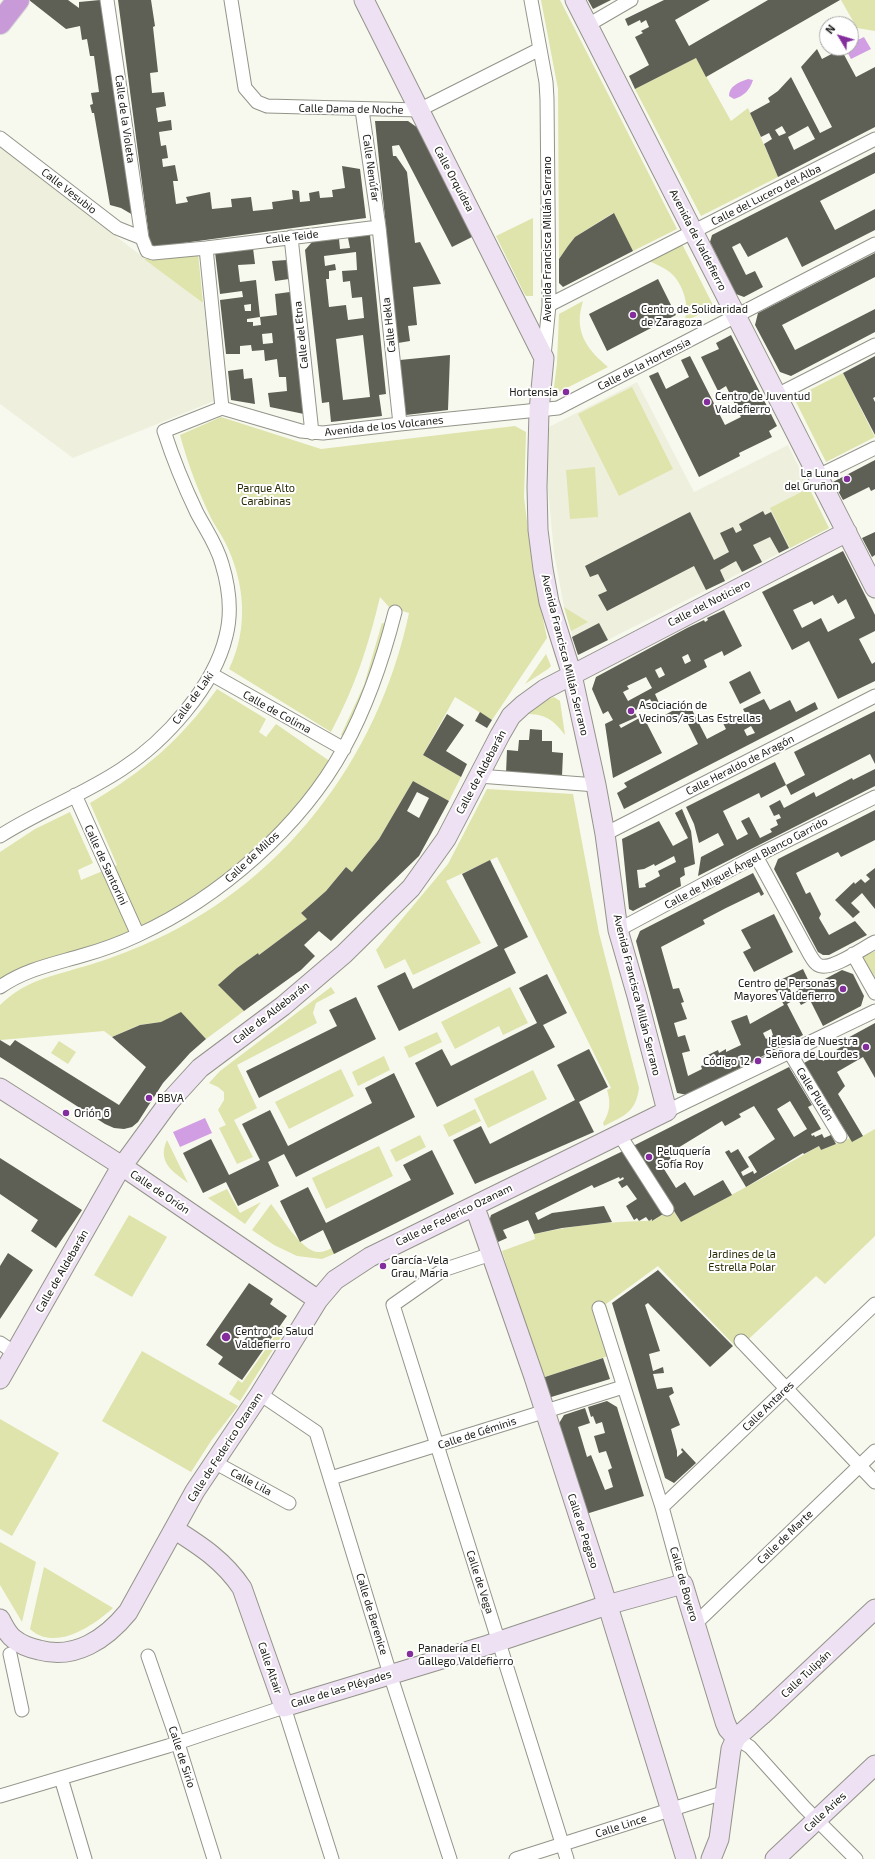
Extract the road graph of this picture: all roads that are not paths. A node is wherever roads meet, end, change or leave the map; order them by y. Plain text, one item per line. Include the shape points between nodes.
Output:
1 (18, 0) edge
2 (107, 0) edge
3 (230, 0) edge
4 (364, 0) edge
5 (531, 0) edge
6 (575, 0) edge
7 (630, 0) edge
8 (0, 23) edge
9 (588, 25) junction
10 (540, 49) junction
11 (362, 110) junction
12 (419, 110) junction
13 (0, 138) edge
14 (875, 139) edge
15 (379, 226) junction
16 (694, 232) junction
17 (290, 237) junction
18 (142, 238) junction
19 (875, 244) edge
20 (206, 248) junction
21 (549, 305) junction
22 (736, 317) junction
23 (875, 345) edge
24 (544, 358) junction
25 (777, 395) junction
26 (222, 408) junction
27 (539, 411) junction
28 (400, 424) junction
29 (312, 433) junction
30 (875, 448) edge
31 (818, 476) junction
32 (847, 532) junction
33 (870, 566) edge
34 (875, 588) edge
35 (395, 612) dead end
36 (211, 674) junction
37 (572, 675) junction
38 (875, 696) edge
39 (344, 749) junction
40 (478, 776) junction
41 (596, 785) junction
42 (75, 795) junction
43 (875, 797) edge
44 (605, 834) junction
45 (0, 836) edge
46 (756, 856) junction
47 (618, 930) junction
48 (138, 935) junction
49 (875, 942) edge
50 (853, 954) junction
51 (0, 987) edge
52 (875, 993) edge
53 (875, 1011) edge
54 (790, 1053) junction
55 (0, 1088) edge
56 (667, 1111) junction
57 (619, 1134) junction
58 (840, 1136) dead end
59 (122, 1166) junction
60 (472, 1207) junction
61 (668, 1209) dead end
62 (485, 1256) dead end
63 (318, 1300) junction
64 (875, 1304) edge
65 (599, 1308) dead end
66 (741, 1341) dead end
67 (8, 1348) edge
68 (0, 1379) edge
69 (623, 1387) junction
70 (786, 1389) junction
71 (260, 1394) junction
72 (544, 1412) junction
73 (436, 1446) junction
74 (875, 1451) edge
75 (214, 1462) junction
76 (859, 1465) junction
77 (331, 1478) junction
78 (875, 1482) edge
79 (289, 1503) dead end
80 (662, 1507) junction
81 (174, 1529) junction
82 (683, 1584) junction
83 (607, 1605) junction
84 (875, 1609) edge
85 (0, 1619) edge
86 (695, 1624) junction
87 (498, 1641) junction
88 (11, 1652) edge
89 (148, 1656) dead end
90 (390, 1674) junction
91 (284, 1707) junction
92 (22, 1710) dead end
93 (736, 1738) junction
94 (178, 1742) junction
95 (875, 1765) edge
96 (61, 1778) junction
97 (726, 1792) junction
98 (0, 1796) edge
99 (670, 1810) junction
100 (818, 1820) junction
101 (562, 1844) junction
102 (85, 1859) edge
103 (214, 1859) edge
104 (332, 1859) edge
105 (450, 1859) edge
106 (516, 1859) edge
107 (567, 1859) edge
108 (686, 1859) edge
109 (711, 1859) edge
110 (775, 1859) edge
111 (856, 1859) edge

1 - 8 highway
2 - 18 street, Calle de la Violeta
3 - 11 street, Calle Dama de Noche via 244,83 248,93 257,102 267,106
4 - 12 street, Calle Orquídea
5 - 10 street, Avenida Francisca Millán Serrano
6 - 9 street, Avenida de Valdefierro
7 - 9 street
9 - 16 street, Avenida de Valdefierro
10 - 12 street, Calle Dama de Noche
10 - 21 street, Avenida Francisca Millán Serrano via 547,99
11 - 12 street, Calle Dama de Noche
11 - 15 street, Calle Nenúfar
12 - 24 street, Calle Orquídea
13 - 18 street, Calle Vesubio via 117,228
14 - 16 street, Calle del Lucero del Alba
15 - 17 street, Calle Teide
15 - 28 street, Calle Hekla
16 - 21 street, Calle del Lucero del Alba
16 - 22 street, Avenida de Valdefierro
17 - 20 street, Calle Teide
17 - 29 street, Calle del Etna
18 - 20 street, Calle Teide via 144,248 153,253
19 - 22 street, Calle de la Hortensia
20 - 26 street
21 - 24 street, Avenida Francisca Millán Serrano
22 - 25 street, Avenida de Valdefierro
22 - 27 street, Calle de la Hortensia via 558,408
23 - 25 street
24 - 27 street, Avenida Francisca Millán Serrano
25 - 31 street, Avenida de Valdefierro
26 - 29 street, Avenida de los Volcanes
26 - 36 street, Calle de Laki via 164,431 190,498 215,544 228,588 229,613 226,635
27 - 28 street, Avenida de los Volcanes
27 - 37 street, Avenida Francisca Millán Serrano via 538,530 549,602
28 - 29 street, Avenida de los Volcanes
30 - 31 street
31 - 32 street, Avenida de Valdefierro
32 - 33 street, Avenida de Valdefierro
32 - 37 street, Calle del Noticiero
33 - 34 street, Avenida de Valdefierro
35 - 39 street, Calle de Milos via 375,678
36 - 39 street, Calle de Colima
36 - 42 street, Calle de Laki via 176,722 157,743 121,770
37 - 40 street, Calle de Aldebarán via 535,695 511,716
37 - 41 street, Avenida Francisca Millán Serrano
38 - 44 street, Calle Heraldo de Aragón
39 - 48 street, Calle de Milos via 300,810 232,877 195,904
40 - 41 street
40 - 59 street, Calle de Aldebarán via 446,839 411,888 344,954 283,1006 200,1068 169,1102
41 - 44 street, Avenida Francisca Millán Serrano
42 - 45 street, Calle de Laki via 35,814
42 - 48 street, Calle de Santorini
43 - 46 street, Calle de Miguel Ángel Blanco Garrido
44 - 47 street, Avenida Francisca Millán Serrano
46 - 47 street, Calle de Miguel Ángel Blanco Garrido
46 - 50 street via 814,962 820,966 829,966
47 - 56 street, Avenida Francisca Millán Serrano
48 - 51 street, Calle de Milos via 85,955 31,970
49 - 50 street
50 - 52 street
53 - 54 street, Calle de Federico Ozanam
54 - 56 street, Calle de Federico Ozanam
54 - 58 street, Calle Plutón
55 - 59 street, Calle de Orión
56 - 57 street, Calle de Federico Ozanam
57 - 60 street, Calle de Federico Ozanam
57 - 61 street
59 - 63 street, Calle de Orión
59 - 67 street, Calle de Aldebarán
60 - 63 street, Calle de Federico Ozanam via 357,1265 335,1280
60 - 72 street, Calle de Pegaso via 478,1216 494,1259
62 - 73 street, Calle de Vega via 443,1270 393,1305
63 - 71 street, Calle de Federico Ozanam
64 - 70 street, Calle Antares
65 - 69 street, Calle de Boyero
66 - 70 street
67 - 68 street, Calle de Aldebarán
69 - 72 street, Calle de Géminis
69 - 80 street, Calle de Boyero
70 - 76 street
70 - 80 street, Calle Antares
71 - 75 street, Calle de Federico Ozanam
71 - 77 street, Calle de Berenice via 316,1432
72 - 73 street, Calle de Géminis
72 - 83 street, Calle de Pegaso
73 - 77 street, Calle de Géminis
73 - 87 street, Calle de Vega
74 - 76 street, Calle de Marte
75 - 79 street, Calle Lila
75 - 81 street, Calle de Federico Ozanam
76 - 78 street
76 - 86 street, Calle de Marte
77 - 90 street, Calle de Berenice
80 - 82 street, Calle de Boyero
81 - 88 street, Calle de Federico Ozanam via 128,1612 107,1634 78,1650 64,1654
81 - 91 street, Calle Altair via 217,1558 231,1571 242,1588
82 - 83 street, Calle de las Pléyades
82 - 86 street, Calle de Boyero
83 - 87 street, Calle de las Pléyades
83 - 99 street, Calle de Pegaso
84 - 93 street, Calle Tulipán
85 - 88 street, Calle de Federico Ozanam via 8,1633
86 - 93 street, Calle de Boyero via 725,1722
87 - 90 street, Calle de las Pléyades
87 - 101 street, Calle de Vega
88 - 92 street
89 - 94 street, Calle de Sirio
90 - 91 street, Calle de las Pléyades
90 - 105 street, Calle de Berenice
91 - 94 street, Calle de las Pléyades
91 - 104 street, Calle Altair
93 - 97 street via 731,1749
93 - 100 street via 750,1747
94 - 96 street, Calle de las Pléyades
94 - 103 street, Calle de Sirio
95 - 100 street, Calle Aries
96 - 98 street, Calle de las Pléyades
96 - 102 street
97 - 99 street, Calle Lince
97 - 109 street via 720,1839
99 - 101 street, Calle Lince
99 - 108 street, Calle de Pegaso
100 - 110 street, Calle Aries
100 - 111 street
101 - 106 street, Calle Lince
101 - 107 street, Calle de Vega

